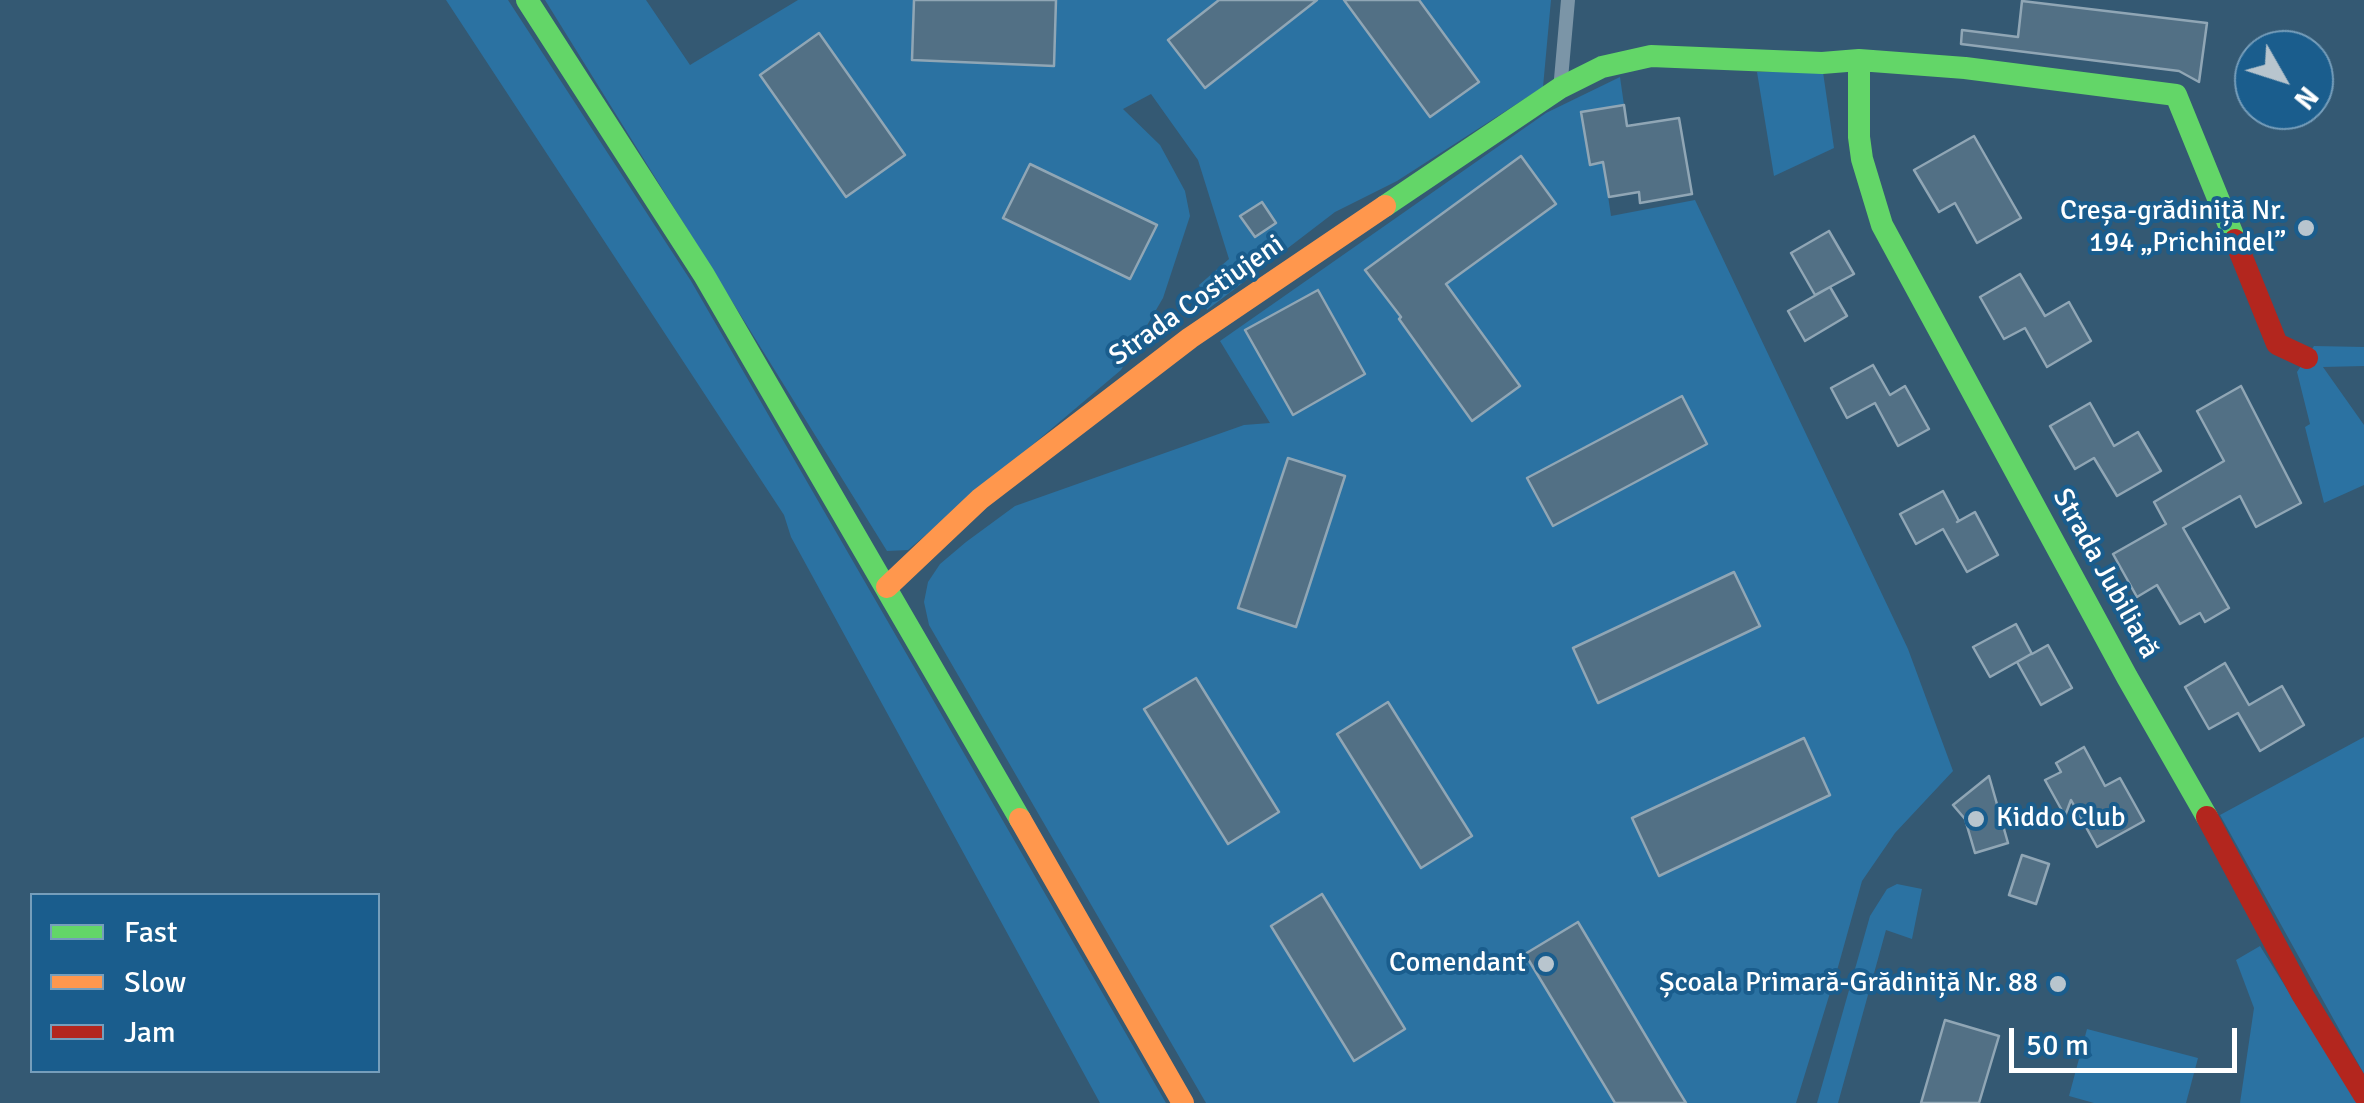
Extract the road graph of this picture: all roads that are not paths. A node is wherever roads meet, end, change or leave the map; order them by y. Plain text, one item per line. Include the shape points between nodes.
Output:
1 (527, 0) edge
2 (1568, 0) edge
3 (1859, 60) junction
4 (1560, 88) junction
5 (2307, 358) dead end
6 (887, 587) junction
7 (2364, 1095) edge
8 (1183, 1103) edge

1 - 6 street via 704,275
2 - 4 lane
3 - 4 street via 1652,56 1602,67
3 - 5 street via 2176,95 2277,344
3 - 7 street, Strada Jubiliară via 1862,159 1882,226 2302,994
4 - 6 street, Strada Costiujeni via 1190,338 980,499
6 - 8 street

